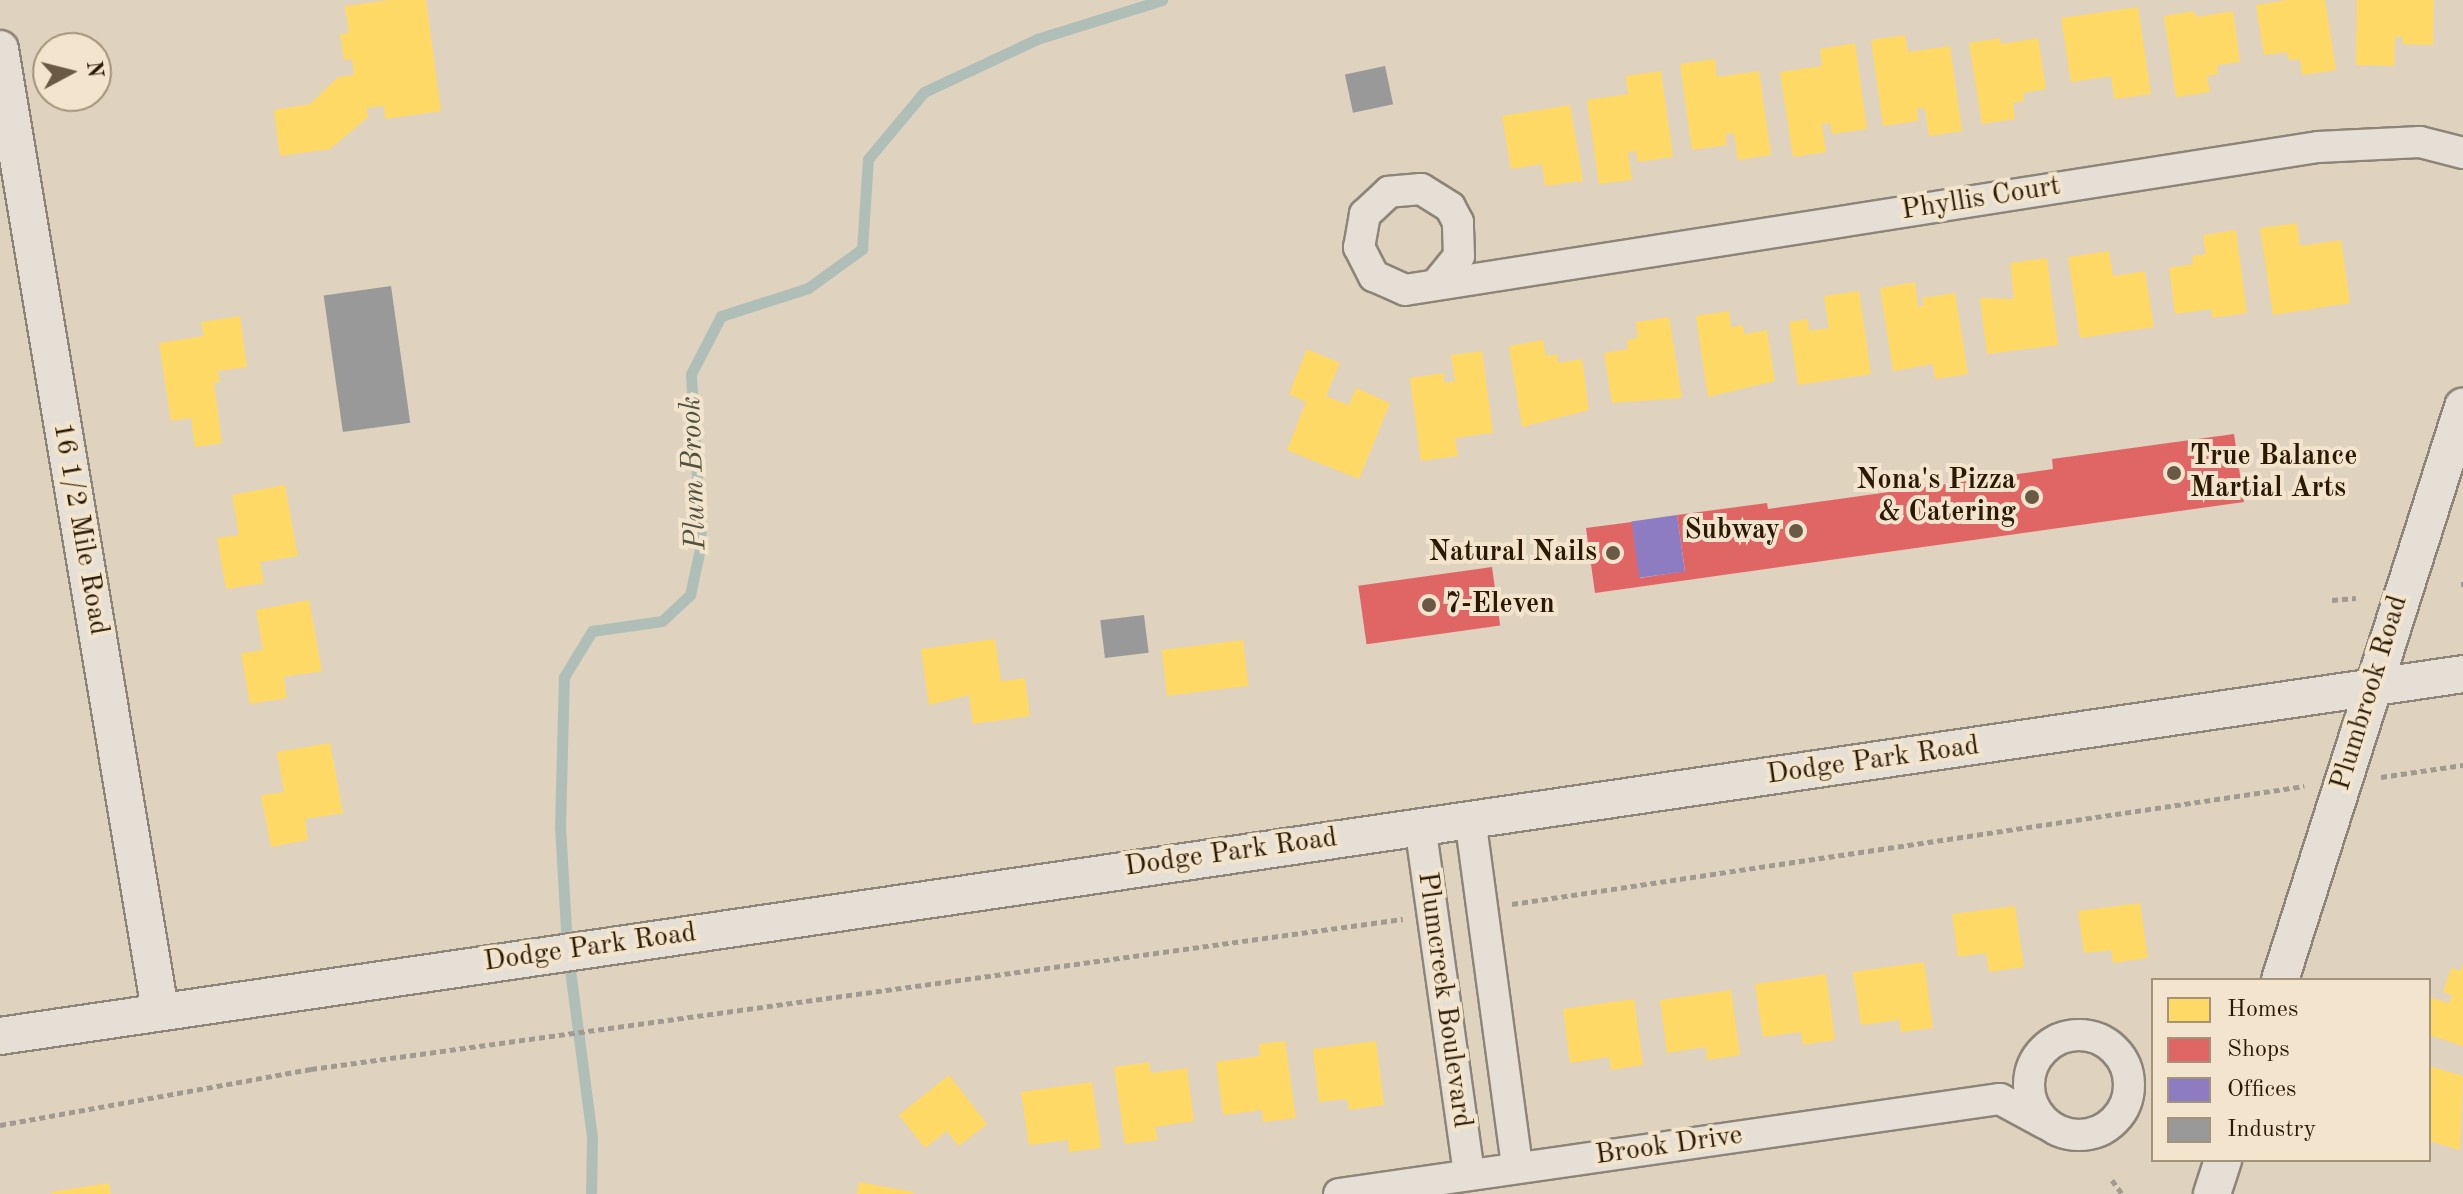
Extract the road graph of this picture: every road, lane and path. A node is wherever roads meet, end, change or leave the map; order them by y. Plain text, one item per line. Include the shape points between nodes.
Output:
1 (1, 61) edge
2 (2463, 153) edge
3 (1461, 238) junction
4 (1499, 272) junction
5 (1438, 282) junction
6 (2463, 407) edge
7 (2356, 598) dead end
8 (2332, 600) dead end
9 (2463, 674) edge
10 (2372, 689) junction
11 (2463, 765) edge
12 (2379, 777) dead end
13 (2276, 790) dead end
14 (1470, 818) junction
15 (1420, 825) junction
16 (1499, 905) dead end
17 (1415, 917) dead end
18 (2281, 978) edge
19 (160, 1010) junction
20 (0, 1036) edge
21 (2033, 1063) junction
22 (2000, 1099) junction
23 (2046, 1124) junction
24 (0, 1125) edge
25 (2222, 1162) edge
26 (1517, 1167) junction
27 (1469, 1175) junction
28 (2112, 1180) dead end
29 (1339, 1194) edge
30 (2122, 1194) edge
31 (2212, 1194) edge

1 - 19 street, 16 1/2 Mile Road
2 - 4 street, Phyllis Court via 2420,142 2318,147
3 - 4 street, Phyllis Court via 1476,259
3 - 5 street via 1459,256
3 - 5 street, Phyllis Court via 1450,207 1421,189 1389,192 1365,214 1359,247 1374,276 1405,290
4 - 5 street, Phyllis Court
6 - 10 street, Plumbrook Road
7 - 8 path
9 - 10 street, Dodge Park Road
10 - 14 street, Dodge Park Road
10 - 18 street, Plumbrook Road
11 - 12 path
13 - 16 path via 2270,795
14 - 15 street, Dodge Park Road
14 - 26 street, Plumcreek Boulevard
15 - 19 street, Dodge Park Road
15 - 27 street, Plumcreek Boulevard
17 - 24 path via 859,997 821,996 690,1014
19 - 20 street, Dodge Park Road
21 - 22 street
21 - 23 street via 2030,1095
21 - 23 street via 2057,1040 2089,1035 2116,1051 2129,1082 2128,1098 2109,1126 2077,1136
22 - 23 street
22 - 26 street, Brook Drive
25 - 31 street
26 - 27 street, Brook Drive
27 - 29 street, Brook Drive
28 - 30 path

